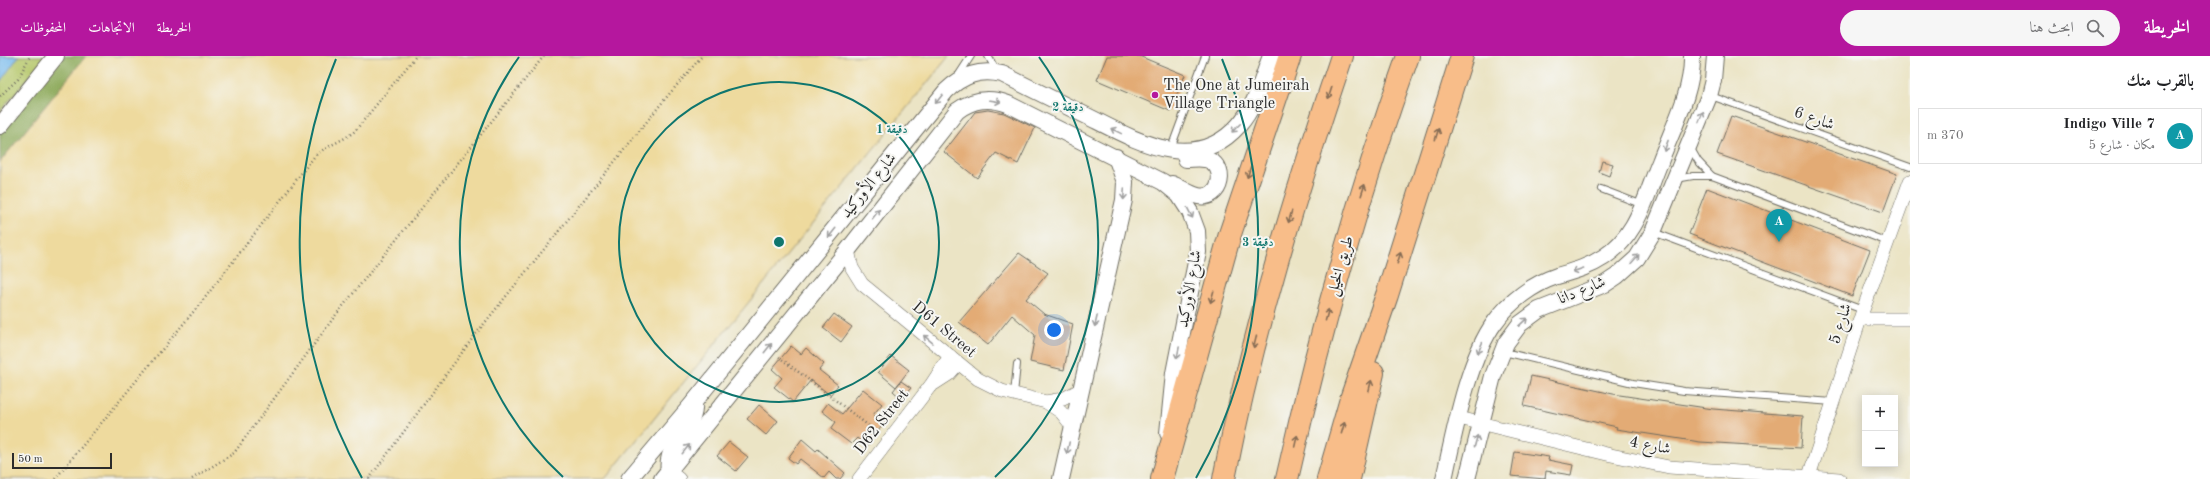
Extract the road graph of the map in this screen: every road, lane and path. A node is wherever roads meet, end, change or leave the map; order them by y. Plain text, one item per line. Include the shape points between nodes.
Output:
1 (30, 56) edge
2 (56, 56) edge
3 (416, 56) edge
4 (544, 56) edge
5 (702, 56) edge
6 (971, 56) edge
7 (988, 56) edge
8 (1205, 56) edge
9 (1271, 56) edge
10 (1290, 56) edge
11 (1342, 56) edge
12 (1408, 56) edge
13 (1462, 56) edge
14 (1692, 56) edge
15 (1715, 56) edge
16 (1002, 74) junction
17 (953, 84) junction
18 (0, 96) edge
19 (1709, 96) junction
20 (0, 126) edge
21 (1139, 142) junction
22 (1689, 144) junction
23 (1170, 150) junction
24 (1116, 157) junction
25 (1910, 167) edge
26 (1712, 176) junction
27 (1154, 177) junction
28 (1675, 180) junction
29 (1910, 181) edge
30 (1601, 189) dead end
31 (1643, 205) junction
32 (1653, 232) junction
33 (1888, 242) junction
34 (848, 250) junction
35 (1387, 295) junction
36 (1862, 315) junction
37 (1910, 319) edge
38 (768, 348) junction
39 (1502, 351) junction
40 (954, 360) junction
41 (1017, 364) dead end
42 (1080, 390) junction
43 (1014, 394) junction
44 (694, 402) junction
45 (1046, 402) junction
46 (1833, 402) junction
47 (1459, 418) junction
48 (1481, 424) junction
49 (1072, 426) junction
50 (888, 441) junction
51 (1165, 470) edge
52 (1687, 474) edge
53 (670, 476) edge
54 (1809, 478) edge
55 (55, 479) edge
56 (192, 479) edge
57 (368, 479) edge
58 (629, 479) edge
59 (859, 479) edge
60 (1061, 479) edge
61 (1224, 479) edge
62 (1287, 479) edge
63 (1328, 479) edge
64 (1349, 479) edge
65 (1444, 479) edge
66 (1467, 479) edge
67 (1839, 479) edge

1 - 18 path via 18,79
2 - 20 street
3 - 55 path via 355,131 314,157 204,298
4 - 56 path via 335,316 234,453
5 - 57 path via 475,335
6 - 17 lane
7 - 16 lane via 995,69
8 - 23 lane
9 -> 23 street, شارع الأوركيد via 1250,110 1228,136 1200,150
10 -> 51 highway via 1230,234
11 -> 61 highway via 1294,204 1265,305 1244,384
62 -> 12 highway, طريق الخيل via 1336,284 1374,154
35 -> 13 highway
14 -> 31 street, شارع دانا via 1689,85
15 - 19 street, شارع دانا
16 - 17 street, شارع الأوركيد via 976,72
21 -> 16 street, شارع الأوركيد
17 -> 44 street, شارع الأوركيد
22 -> 19 street, شارع دانا
19 - 25 lane, شارع 6
21 - 23 street, شارع الأوركيد
21 - 27 street via 1153,152 1170,158 1210,160 1217,167 1220,176 1216,190 1202,196
22 - 26 lane via 1698,161
22 - 28 street, شارع دانا
24 - 27 street, شارع الأوركيد
34 -> 24 street, شارع الأوركيد via 957,111 972,102 999,101
24 -> 42 street via 1123,173 1124,200
26 - 28 lane via 1693,176
26 - 33 lane
27 -> 51 street, شارع الأوركيد via 1171,188 1185,203 1194,222 1198,242 1197,262 1170,402
28 - 32 street, شارع دانا
29 - 33 street, شارع 5
30 - 31 lane
31 -> 47 street, شارع دانا via 1628,233 1606,255 1584,268 1543,282 1523,294 1505,310 1480,348
32 - 36 lane
39 -> 32 street, شارع دانا via 1520,324 1539,310 1593,290 1617,276 1637,258
33 - 36 street, شارع 5
38 -> 34 street, شارع الأوركيد
40 -> 34 street, D61 Street via 862,284 852,268
63 -> 35 highway via 1362,365
64 -> 35 highway via 1382,341
36 - 37 street
36 - 46 street, شارع 5
38 - 50 path
53 -> 38 street, شارع الأوركيد
39 - 46 lane via 1619,380 1669,389
39 - 48 street, شارع دانا
40 - 43 street, D61 Street via 989,386
40 - 50 street, D62 Street via 949,374 931,385
41 - 43 lane
42 - 45 street, D61 Street via 1063,399
42 - 49 street
43 - 45 street, D61 Street
44 - 53 street via 691,423 669,454
44 - 58 street, شارع الأوركيد
45 - 49 street, D61 Street via 1061,412
46 - 54 street, شارع 5
47 - 48 street, شارع 4
47 - 65 street, شارع دانا
48 - 52 street, شارع 4
66 -> 48 street, شارع دانا
49 -> 60 street
50 - 59 street, D62 Street
52 - 54 street, شارع 4
54 - 67 street, شارع 4

